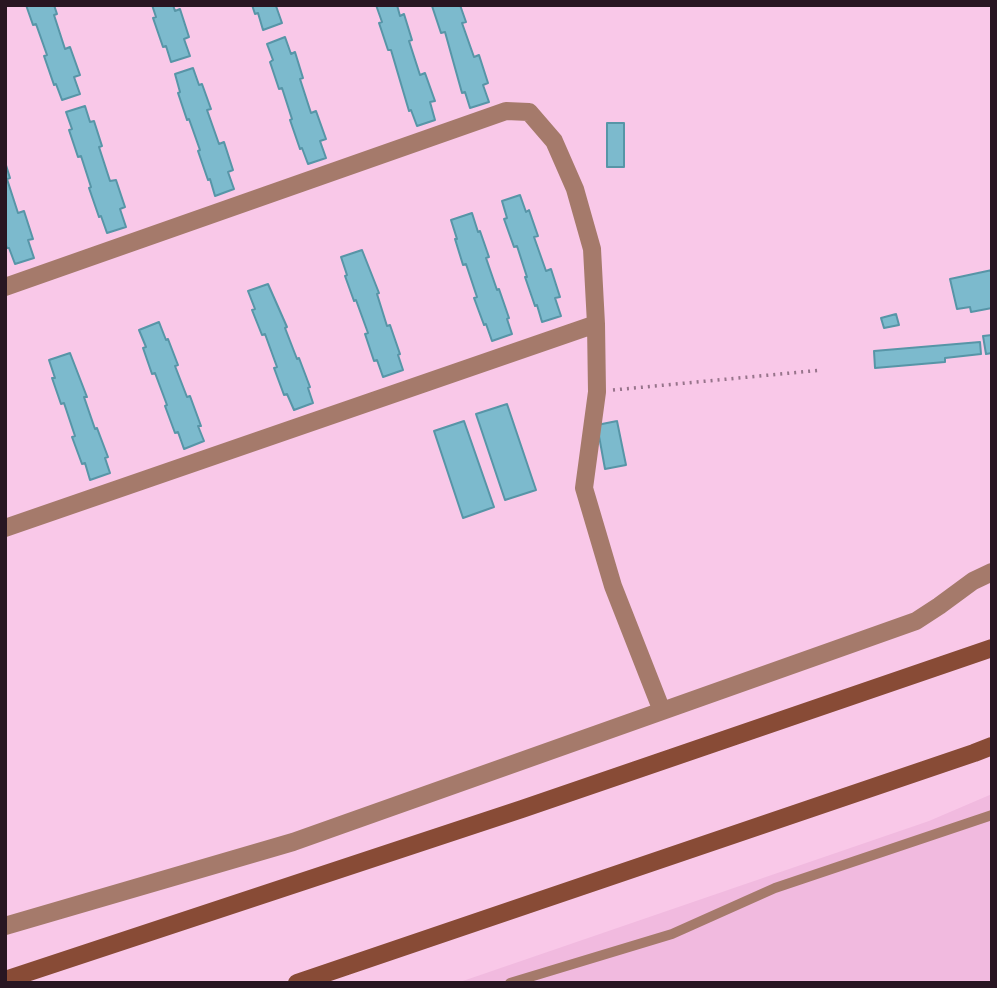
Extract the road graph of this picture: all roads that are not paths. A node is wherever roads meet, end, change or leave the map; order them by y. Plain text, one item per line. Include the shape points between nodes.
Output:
1 (5, 287) edge
2 (596, 324) junction
3 (5, 528) edge
4 (992, 572) edge
5 (992, 648) edge
6 (662, 711) junction
7 (992, 746) edge
8 (992, 815) edge
9 (5, 926) edge
10 (5, 980) edge
11 (297, 983) edge
12 (510, 983) edge

1 - 2 street via 506,111 529,112 554,141 575,189 592,249
2 - 3 street
2 - 6 street via 597,392 584,488 612,586
4 - 6 street via 916,621
5 - 10 main road
6 - 9 street via 293,842
7 - 11 main road
8 - 12 lane via 775,888 672,934

